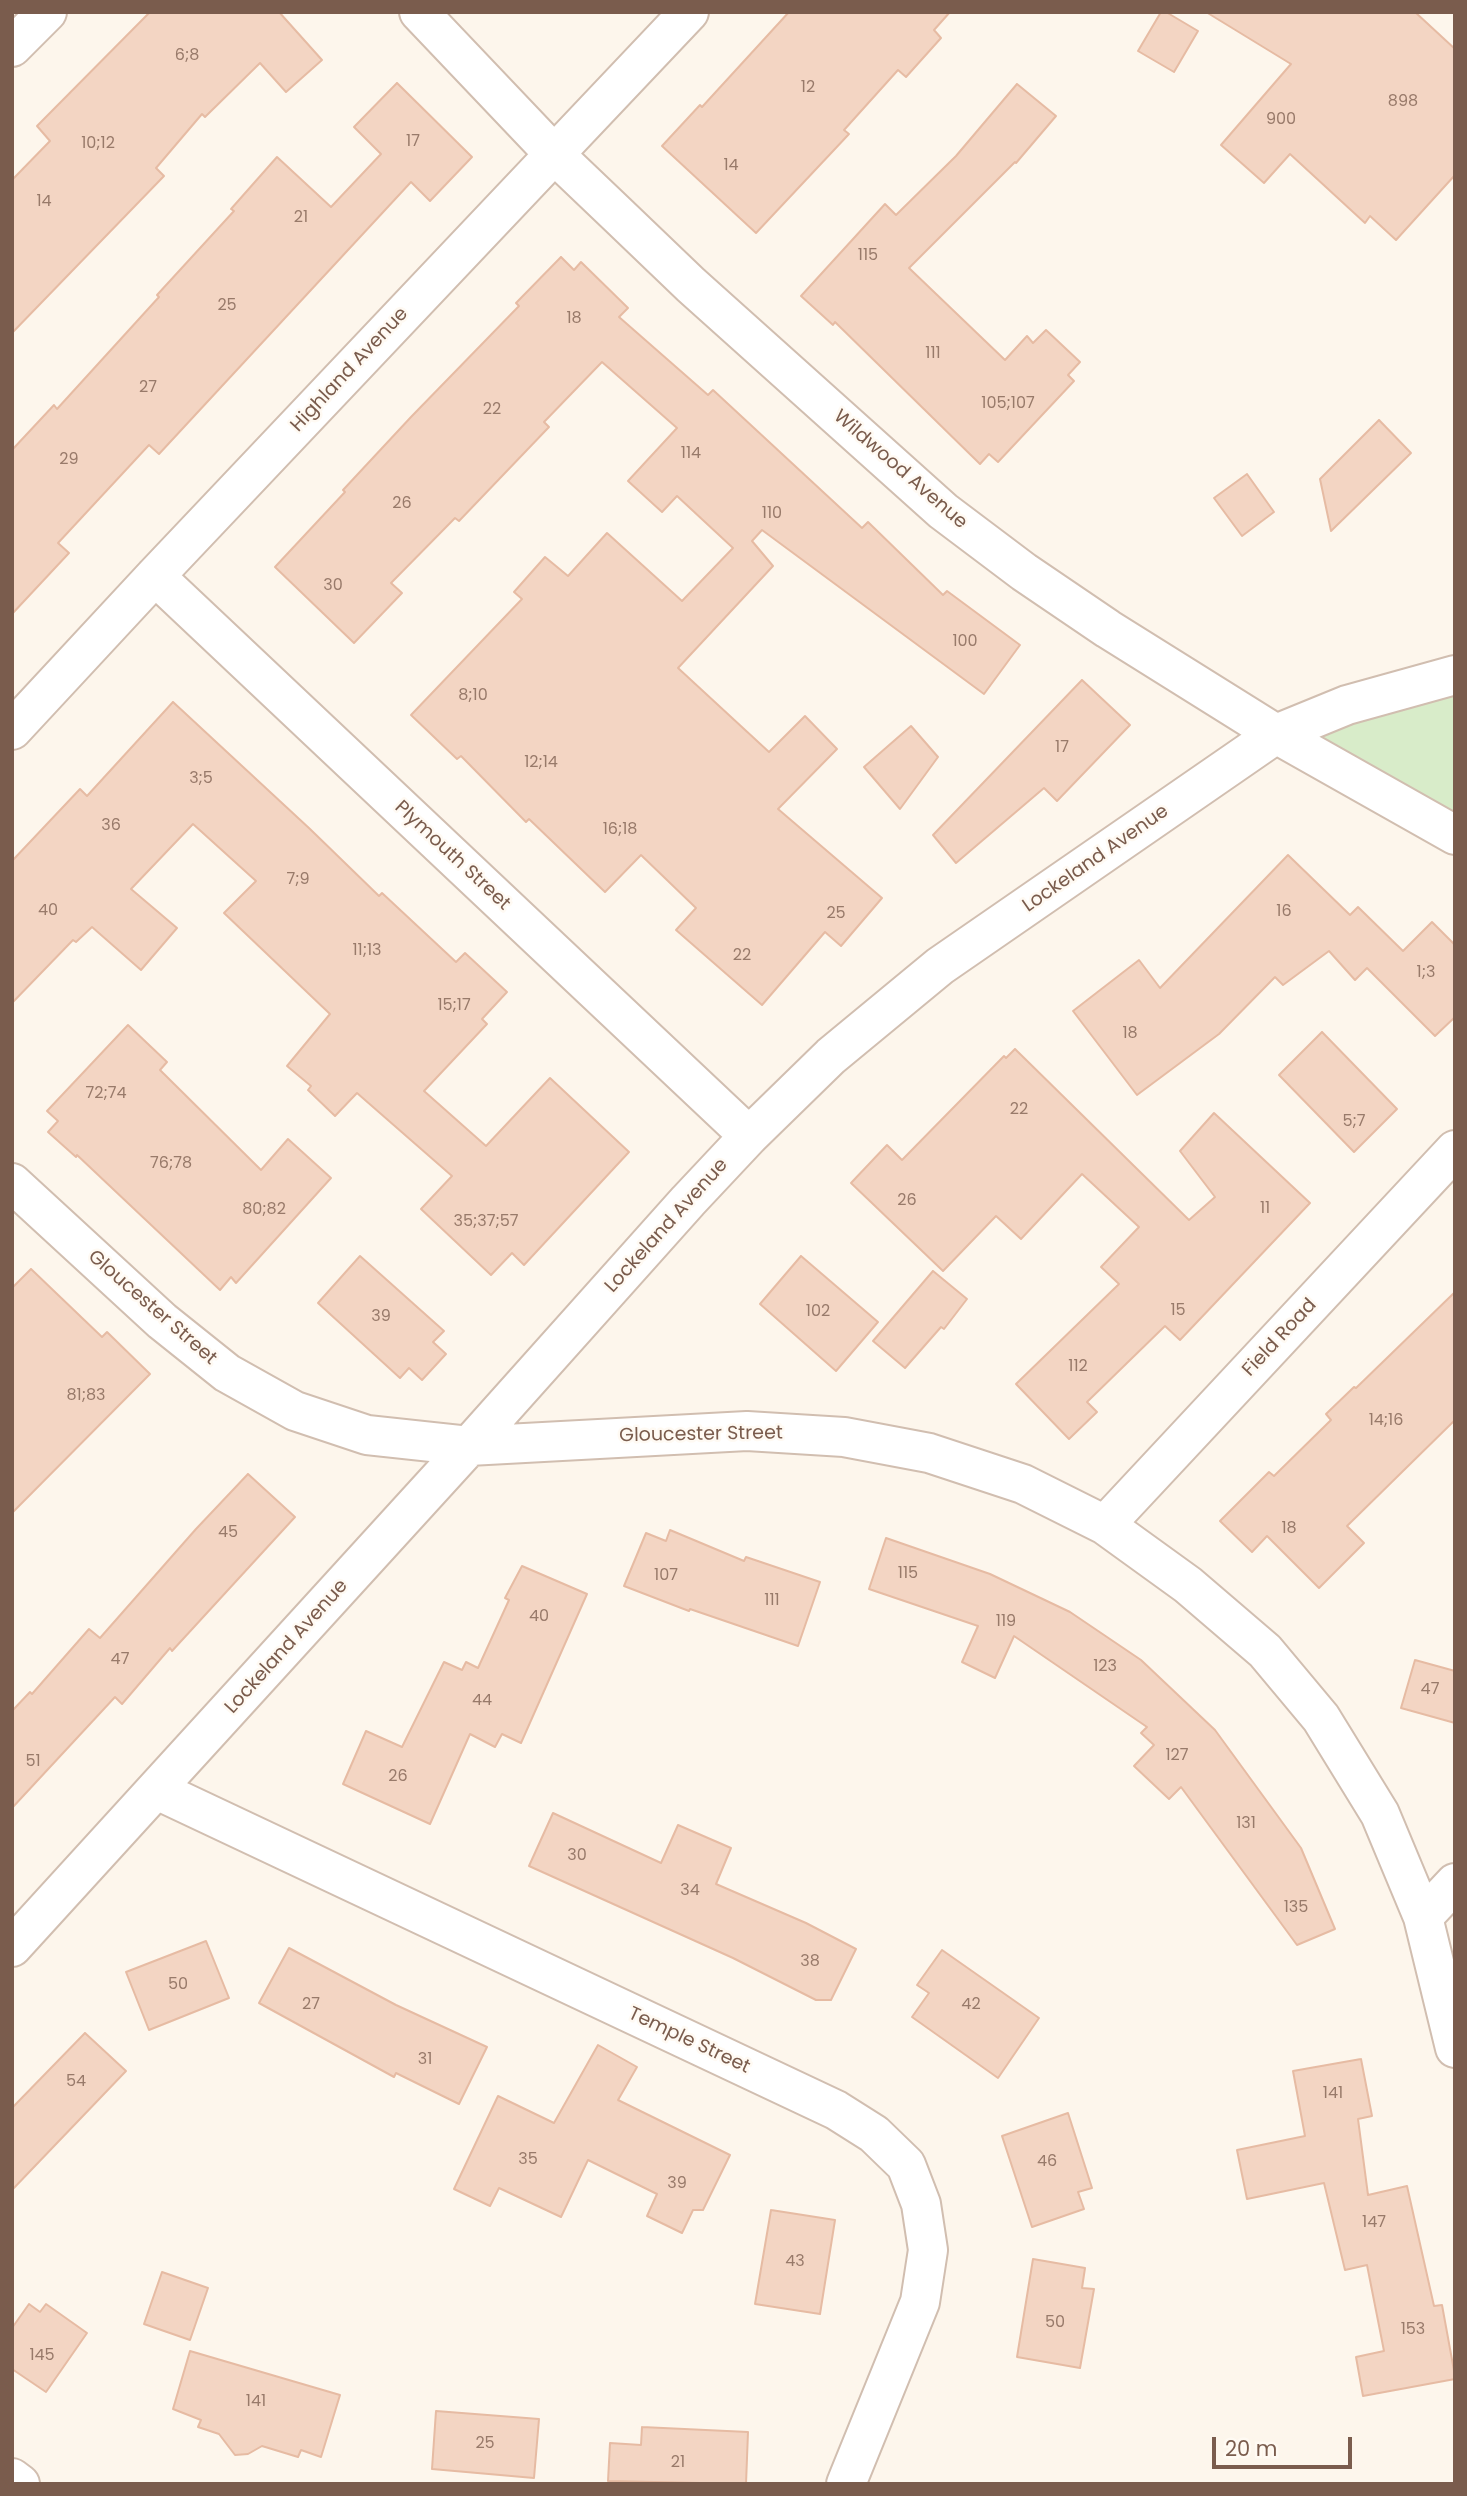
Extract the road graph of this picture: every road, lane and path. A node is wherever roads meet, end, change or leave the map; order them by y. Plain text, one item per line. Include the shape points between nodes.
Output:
1 (47, 12) edge
2 (419, 12) edge
3 (689, 12) edge
4 (12, 47) edge
5 (554, 154) junction
6 (155, 576) junction
7 (1455, 675) edge
8 (12, 730) edge
9 (1276, 734) junction
10 (1455, 835) edge
11 (748, 1136) junction
12 (1455, 1150) edge
13 (12, 1183) edge
14 (470, 1446) junction
15 (1105, 1525) junction
16 (157, 1790) junction
17 (1455, 1883) edge
18 (1423, 1917) junction
19 (12, 1947) edge
20 (1455, 2048) edge
21 (12, 2478) edge
22 (20, 2484) edge
23 (846, 2484) edge

1 - 4 street
2 - 5 street, Wildwood Avenue
3 - 5 street, Highland Avenue
5 - 6 street, Highland Avenue
5 - 9 street, Wildwood Avenue via 691,285 943,511 1108,629
6 - 8 street, Highland Avenue
6 - 11 street, Plymouth Street
7 - 9 street, Lockeland Avenue via 1348,705
9 - 10 street, Wildwood Avenue
9 - 11 street, Lockeland Avenue via 940,966 831,1056
11 - 14 street, Lockeland Avenue
12 - 15 street, Field Road
13 - 14 street, Gloucester Street via 162,1321 227,1373 295,1410 367,1435
14 - 15 street, Gloucester Street via 747,1431 844,1437 929,1453 1023,1484
14 - 16 street, Lockeland Avenue
15 - 18 street, Gloucester Street via 1188,1585 1265,1651 1321,1718 1380,1814
16 - 19 street, Lockeland Avenue
16 - 23 street, Temple Street via 836,2110 874,2134 906,2165 921,2204 928,2250 920,2302
17 - 18 street
18 - 20 street, Gloucester Street
21 - 22 street

